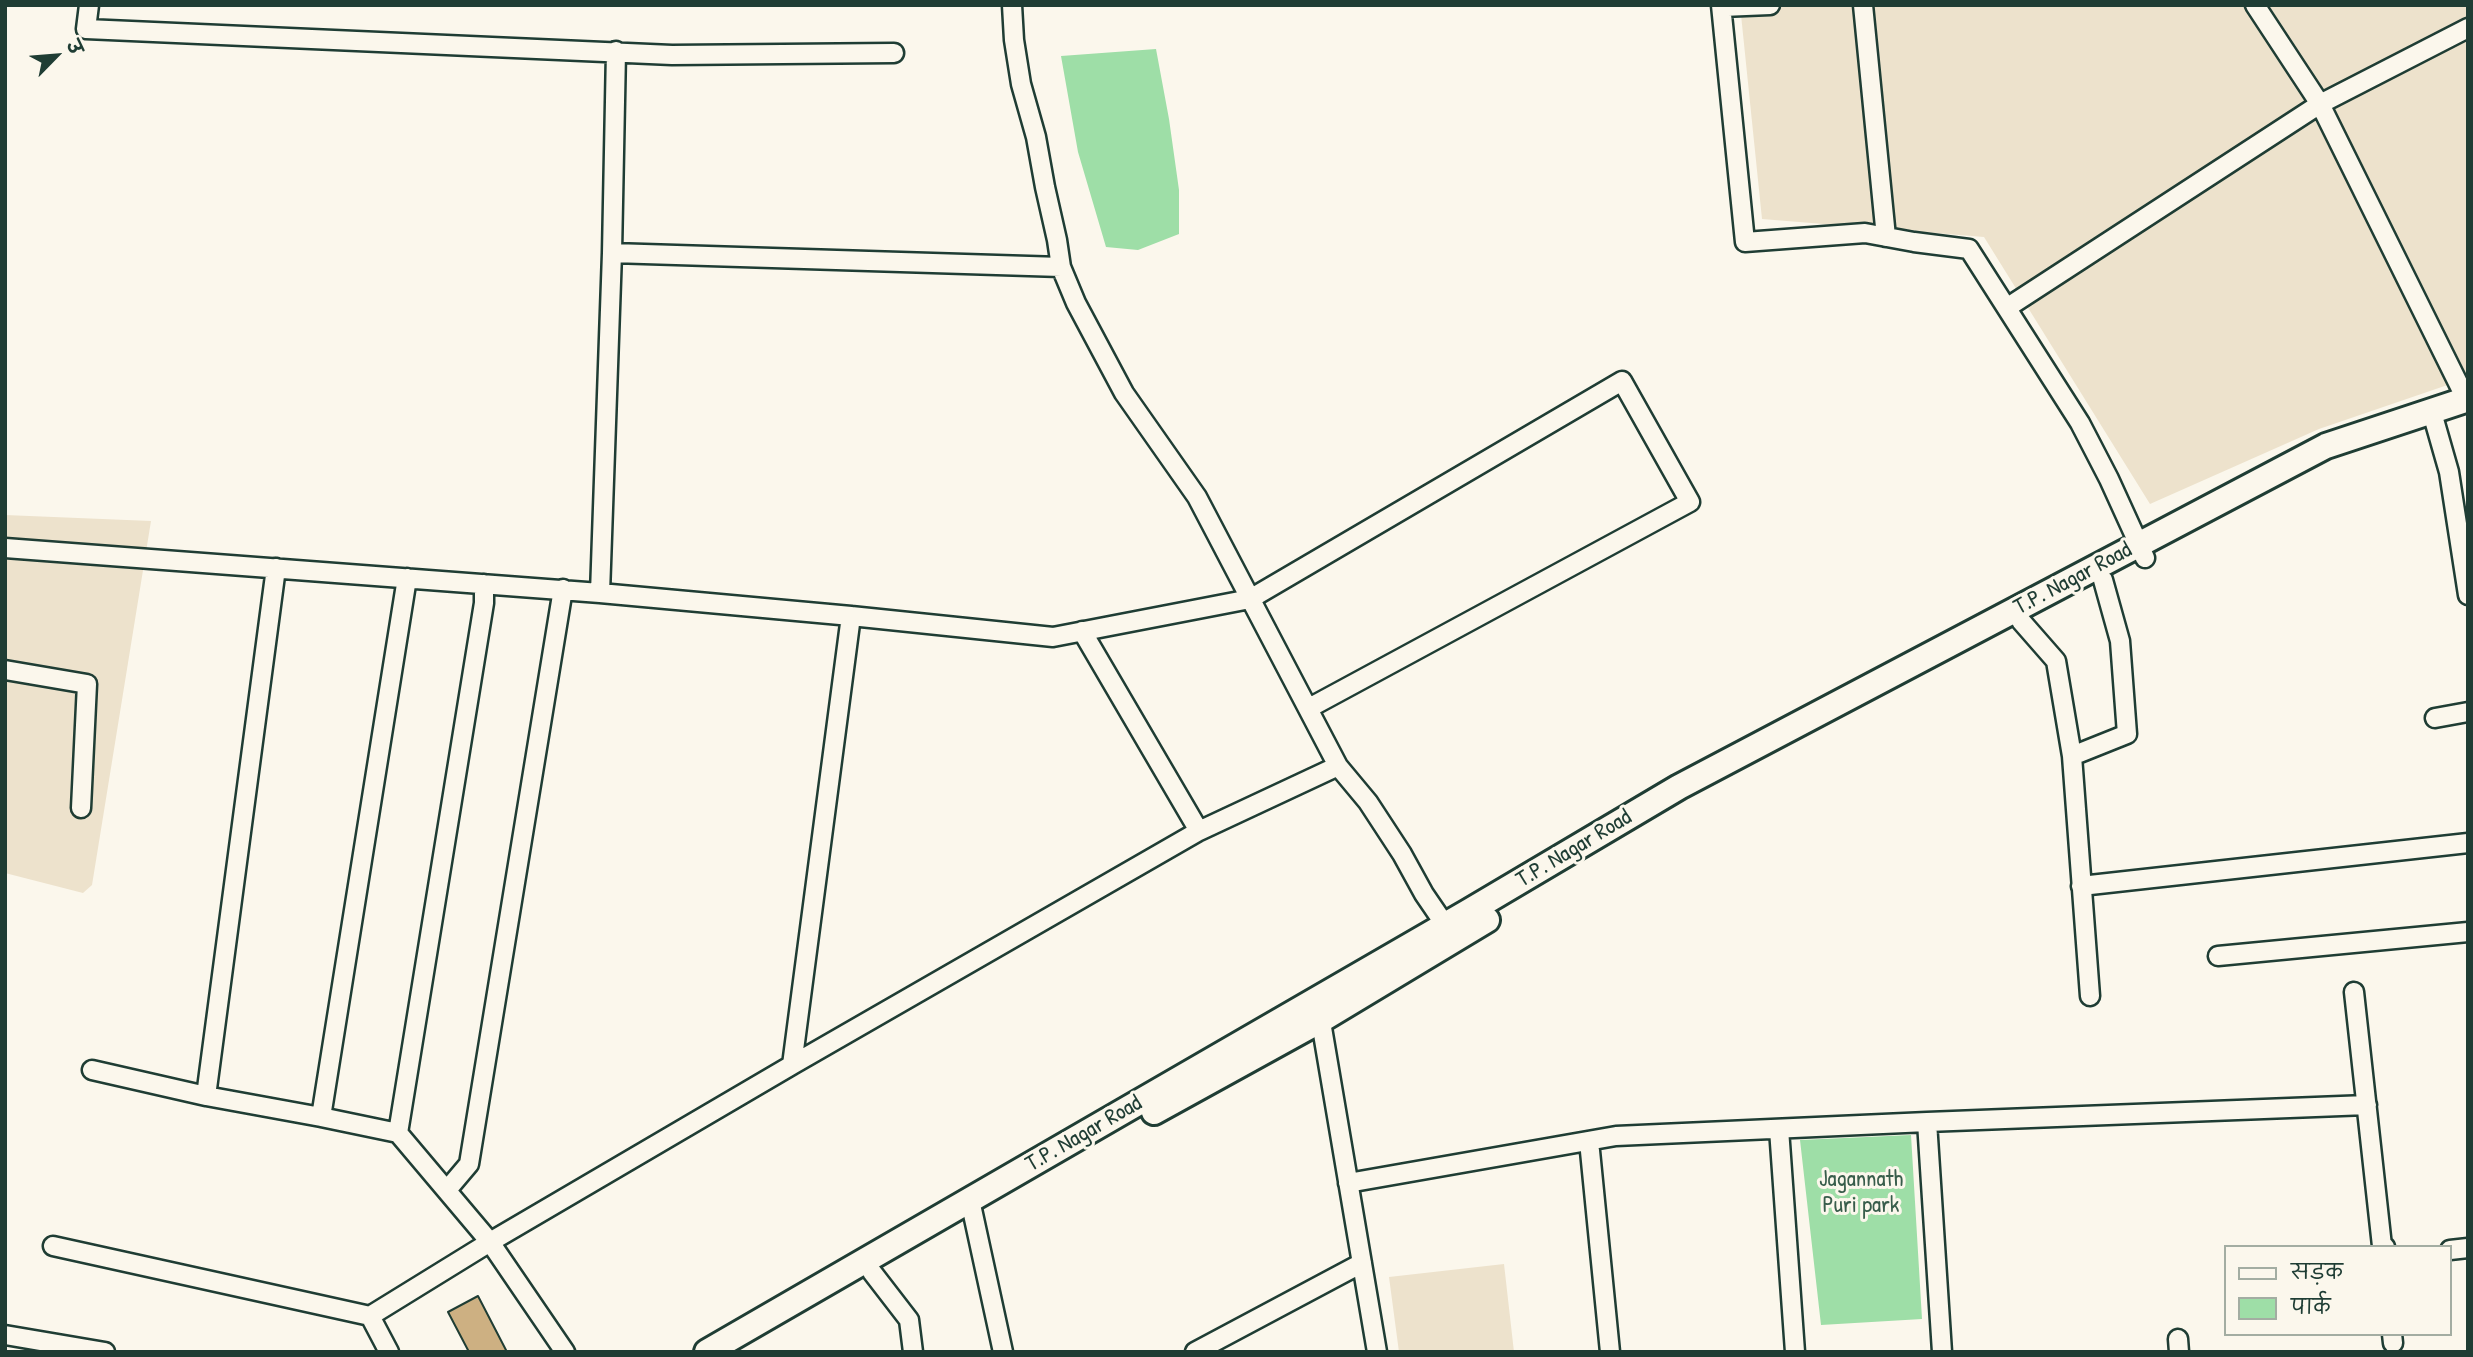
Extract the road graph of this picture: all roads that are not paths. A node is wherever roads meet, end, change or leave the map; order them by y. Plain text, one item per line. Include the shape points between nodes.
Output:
1 (89, 5) edge
2 (1012, 5) edge
3 (1770, 5) edge
4 (1863, 5) edge
5 (2255, 5) edge
6 (1721, 6) edge
7 (2468, 28) edge
8 (616, 51) junction
9 (894, 53) dead end
10 (2320, 104) junction
11 (1886, 237) junction
12 (612, 253) junction
13 (1060, 267) junction
14 (2008, 307) junction
15 (2467, 404) edge
16 (2435, 423) junction
17 (5, 548) edge
18 (2142, 551) junction
19 (276, 568) junction
20 (407, 578) junction
21 (2103, 580) junction
22 (484, 584) junction
23 (563, 590) junction
24 (600, 593) junction
25 (2468, 596) edge
26 (1250, 598) junction
27 (851, 615) junction
28 (2021, 621) junction
29 (1083, 631) junction
30 (5, 670) edge
31 (1309, 708) junction
32 (2468, 712) edge
33 (2435, 718) dead end
34 (2071, 756) junction
35 (1338, 766) junction
36 (81, 808) dead end
37 (1199, 831) junction
38 (2468, 843) edge
39 (2081, 886) junction
40 (1451, 932) junction
41 (2468, 932) edge
42 (2218, 956) dead end
43 (2354, 992) dead end
44 (2090, 996) dead end
45 (1319, 1009) junction
46 (792, 1065) junction
47 (92, 1070) dead end
48 (206, 1096) junction
49 (2367, 1105) junction
50 (321, 1117) junction
51 (1927, 1122) junction
52 (1779, 1129) junction
53 (398, 1133) junction
54 (1589, 1141) junction
55 (1348, 1183) junction
56 (447, 1190) junction
57 (972, 1207) junction
58 (490, 1242) junction
59 (2384, 1245) edge
60 (53, 1246) dead end
61 (1362, 1263) junction
62 (872, 1272) junction
63 (370, 1316) junction
64 (16, 1341) edge
65 (1229, 1343) edge
66 (105, 1352) edge
67 (389, 1352) edge
68 (565, 1352) edge
69 (707, 1352) edge
70 (734, 1352) edge
71 (913, 1352) edge
72 (1003, 1352) edge
73 (1195, 1352) edge
74 (1377, 1352) edge
75 (1610, 1352) edge
76 (1795, 1352) edge
77 (1942, 1352) edge

1 - 8 street via 86,29
2 - 13 street via 1021,84 1036,137
3 - 6 street
4 - 11 street
5 - 10 street
6 - 11 street via 1745,242 1865,233
7 - 10 street
8 - 9 street via 672,55
8 - 12 street
10 - 14 street
10 - 15 street
11 - 14 street via 1969,249
12 - 13 street
12 - 24 street
13 - 26 street via 1124,393 1197,497
14 - 18 street via 2080,423
15 - 16 main road
15 - 18 main road, T.P. Nagar Road via 2326,446
16 - 18 main road via 2338,457
16 - 25 street via 2449,472
17 - 19 street
18 - 21 main road
18 - 40 main road, T.P. Nagar Road via 1679,787
19 - 20 street
19 - 48 street
20 - 22 street
20 - 50 street
21 - 28 main road
21 - 34 street via 2120,641 2127,734
22 - 23 street
22 - 53 street
23 - 24 street
23 - 56 street via 469,1164
24 - 27 street
26 - 29 street
26 - 31 street
26 - 31 street via 1622,381 1690,502
27 - 29 street via 1053,637
27 - 46 street
28 - 34 street via 2056,661
28 - 40 main road via 1725,778
29 - 37 street
30 - 36 street via 87,684
31 - 35 street
32 - 33 street
34 - 39 street
35 - 37 street
35 - 40 street via 1368,803
37 - 46 street
38 - 39 street
39 - 44 street
40 - 45 main road, T.P. Nagar Road
41 - 42 street
43 - 49 street
45 - 55 street
45 - 57 main road, T.P. Nagar Road
46 - 58 street
47 - 48 street
48 - 50 street
49 - 51 street
49 - 59 street
50 - 53 street
51 - 52 street
51 - 77 street
52 - 54 street
52 - 76 street
53 - 56 street
54 - 55 street
54 - 75 street
55 - 61 street
56 - 58 street
57 - 62 main road
57 - 69 main road, T.P. Nagar Road
57 - 72 street
58 - 63 street
58 - 68 street
60 - 63 street
61 - 65 street
61 - 74 street
62 - 70 main road
62 - 71 street via 909,1320
63 - 67 street
64 - 66 street
65 - 73 street

